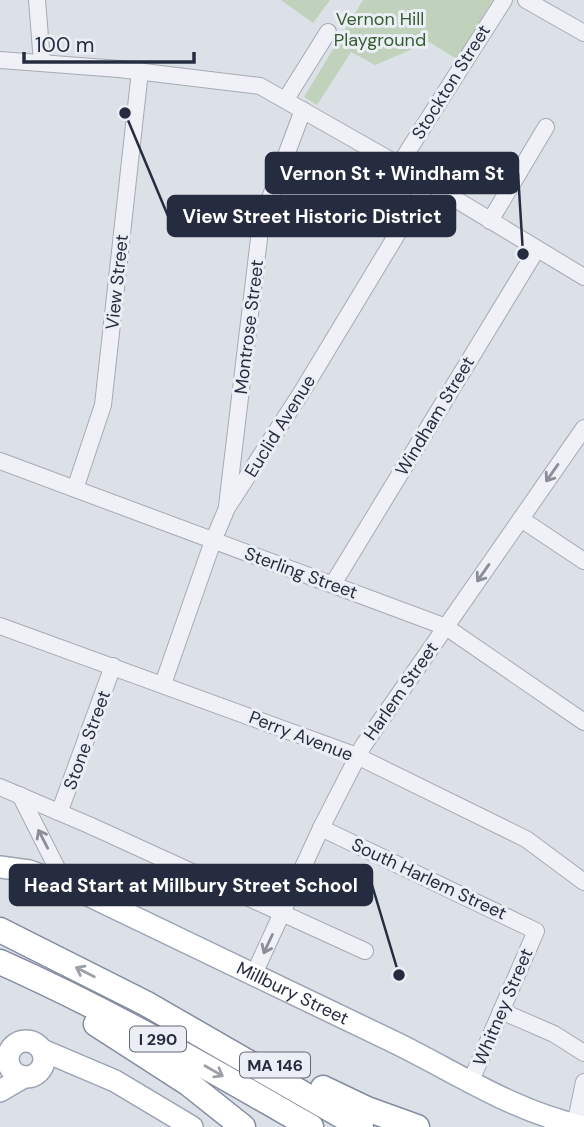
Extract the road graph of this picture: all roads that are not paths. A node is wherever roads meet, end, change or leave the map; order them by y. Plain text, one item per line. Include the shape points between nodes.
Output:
1 (37, 0) edge
2 (504, 0) edge
3 (526, 0) edge
4 (328, 32) dead end
5 (584, 33) edge
6 (0, 60) edge
7 (42, 62) junction
8 (140, 71) junction
9 (0, 78) edge
10 (286, 99) junction
11 (303, 110) junction
12 (547, 127) dead end
13 (399, 165) junction
14 (429, 183) junction
15 (490, 221) junction
16 (537, 249) junction
17 (584, 277) edge
18 (584, 428) edge
19 (0, 461) edge
20 (75, 489) junction
21 (227, 508) junction
22 (521, 519) junction
23 (213, 541) junction
24 (584, 561) edge
25 (333, 584) junction
26 (0, 626) edge
27 (446, 627) junction
28 (113, 666) junction
29 (163, 684) junction
30 (584, 722) edge
31 (357, 756) junction
32 (0, 787) edge
33 (20, 795) junction
34 (58, 812) junction
35 (321, 828) junction
36 (0, 867) edge
37 (584, 882) edge
38 (65, 884) junction
39 (283, 914) junction
40 (0, 930) edge
41 (536, 931) joint
42 (365, 951) dead end
43 (0, 962) edge
44 (0, 972) edge
45 (254, 974) junction
46 (145, 1003) junction
47 (501, 1011) junction
48 (0, 1035) edge
49 (584, 1053) edge
50 (21, 1065) edge
51 (584, 1082) edge
52 (470, 1083) junction
53 (0, 1091) edge
54 (411, 1125) edge
55 (580, 1126) edge
56 (192, 1127) edge
57 (243, 1127) edge
58 (312, 1127) edge
59 (361, 1127) edge

1 - 7 street
2 - 13 street, Stockton Street
3 - 5 street
4 - 10 street
6 - 7 street
6 - 9 street
7 - 8 street
8 - 10 street via 235,81 260,86
8 - 20 street, View Street via 103,405
10 - 11 street
11 - 13 street
11 - 21 street, Montrose Street via 261,222
12 - 15 street
13 - 14 street
14 - 15 street
14 - 21 street, Euclid Avenue
15 - 16 street
16 - 17 street
16 - 25 street, Windham Street
18 -> 22 street, Harlem Street
19 - 20 street, Sterling Street
20 - 23 street, Sterling Street
21 - 23 street, Euclid Avenue
22 - 24 street
22 -> 27 street, Harlem Street
23 - 25 street, Sterling Street
23 - 29 street, Euclid Avenue
25 - 27 street, Sterling Street
26 - 28 street, Perry Avenue
27 - 30 street, Sterling Street
27 - 31 street, Harlem Street
28 - 29 street, Perry Avenue
28 - 34 street, Stone Street
29 - 31 street, Perry Avenue
31 - 35 street, Harlem Street
31 - 37 street, Perry Avenue via 526,839
32 - 33 street
33 - 34 street
38 -> 33 street
34 - 39 street
35 - 39 street, Harlem Street
35 - 41 street, South Harlem Street
36 - 38 main road, Millbury Street
38 - 45 main road, Millbury Street
39 - 42 street
39 -> 45 street, Harlem Street
46 -> 40 highway, I 290
41 - 47 street, Whitney Street
43 -> 58 highway, I 290 via 151,1035
44 - 57 highway via 107,1029
45 - 52 main road, Millbury Street
46 - 54 highway, MA 146 via 367,1109
46 - 59 highway, I 290
47 - 49 street
47 - 52 street, Whitney Street
48 - 50 main road
50 - 53 main road
50 - 56 main road via 85,1069 122,1085
51 - 55 street
52 - 55 main road, Millbury Street via 512,1104

